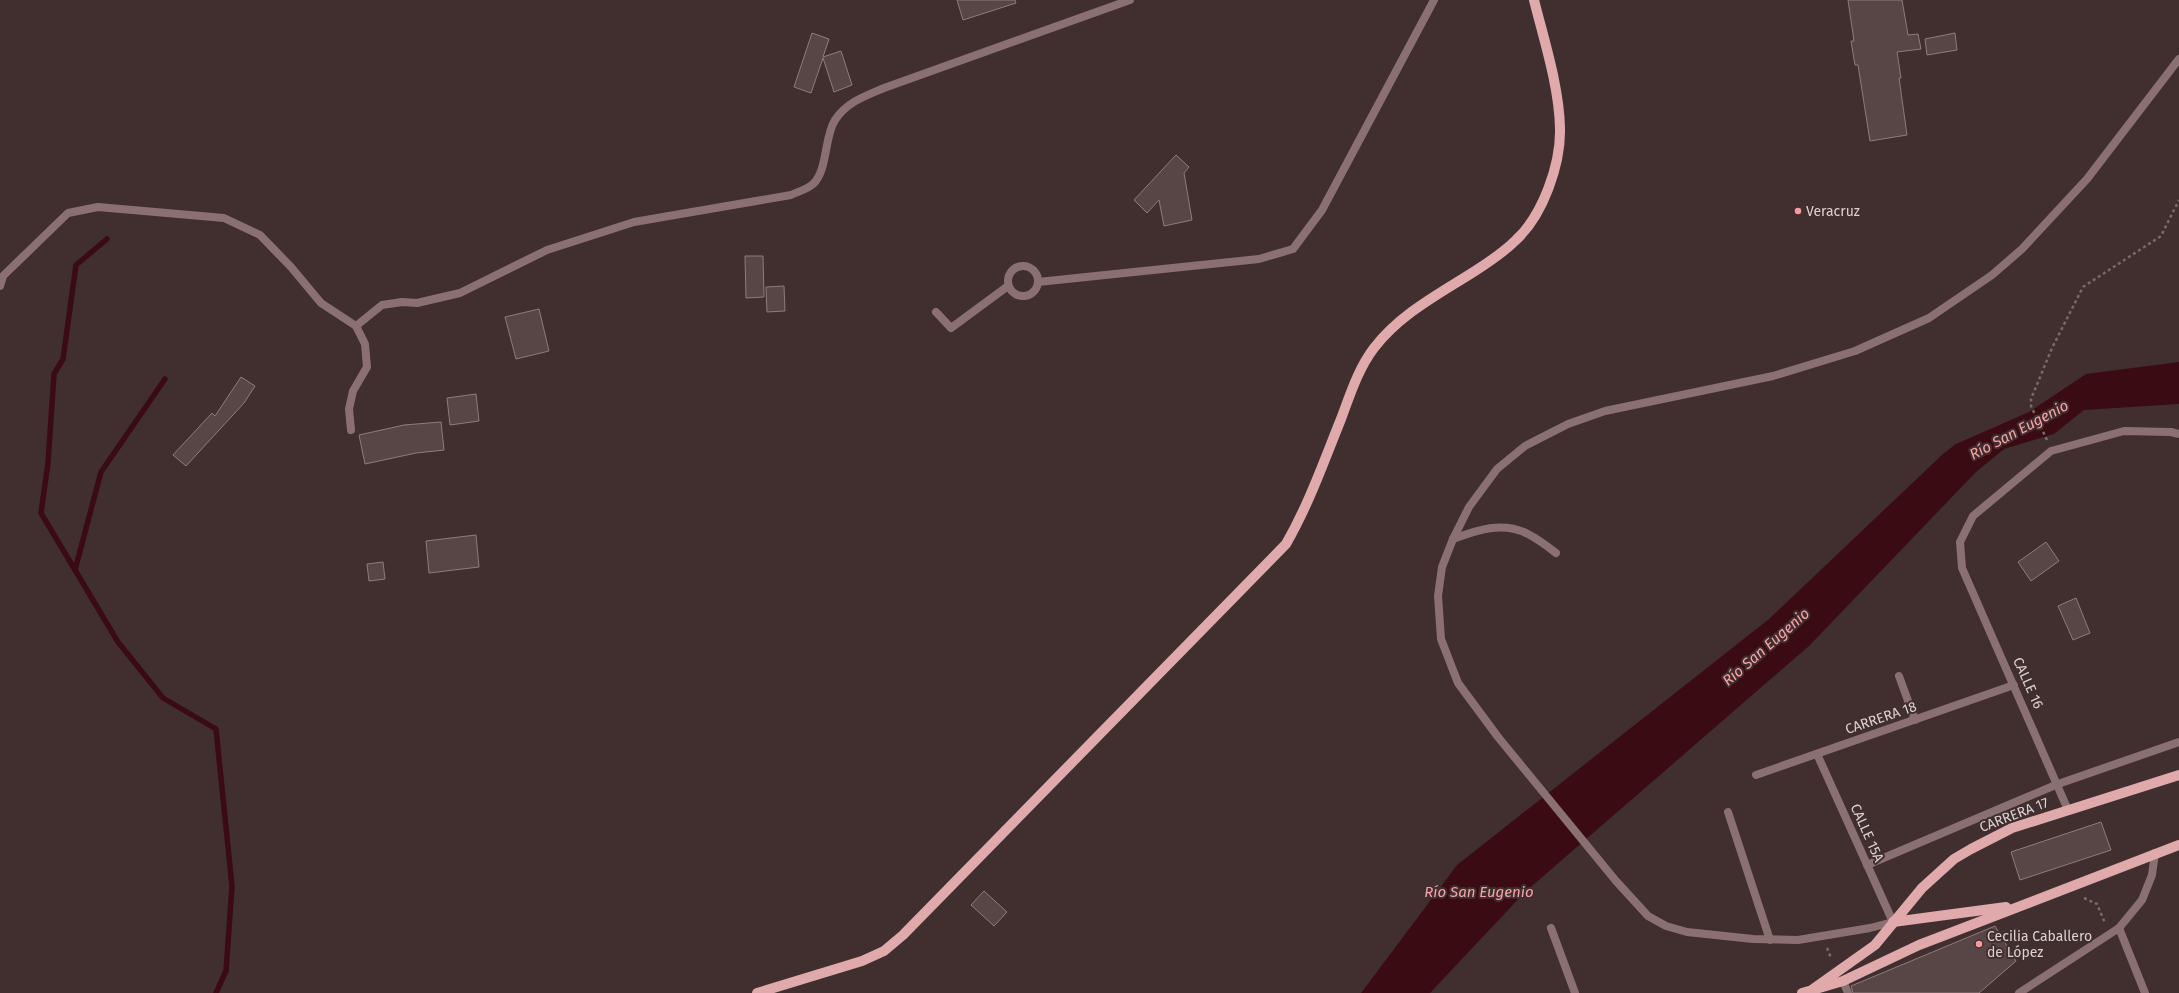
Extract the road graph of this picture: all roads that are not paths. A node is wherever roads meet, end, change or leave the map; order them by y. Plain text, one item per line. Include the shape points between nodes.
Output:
1 (1130, 0) edge
2 (1434, 0) edge
3 (1534, 0) edge
4 (2179, 59) edge
5 (1038, 282) junction
6 (0, 286) edge
7 (1008, 286) junction
8 (936, 312) dead end
9 (356, 326) junction
10 (351, 430) dead end
11 (2179, 434) edge
12 (1453, 538) junction
13 (1556, 553) dead end
14 (1899, 676) dead end
15 (2014, 685) junction
16 (1916, 720) junction
17 (2179, 742) edge
18 (1817, 754) junction
19 (1756, 775) dead end
20 (2179, 775) edge
21 (2058, 784) junction
22 (2068, 810) junction
23 (1728, 812) dead end
24 (2179, 845) edge
25 (2155, 852) junction
26 (1867, 865) junction
27 (2022, 905) junction
28 (1893, 922) junction
29 (1551, 928) dead end
30 (2119, 928) junction
31 (1770, 940) junction
32 (1843, 981) junction
33 (1813, 989) junction
34 (757, 993) edge
35 (1575, 993) edge
36 (1802, 993) edge
37 (1848, 993) edge
38 (2019, 993) edge
39 (2145, 993) edge

1 - 9 street via 884,88 852,102 835,120 826,143 821,169 813,184 791,195 634,222 547,250 460,293 417,303 382,305
2 - 5 street via 1322,210 1293,249 1259,259
3 - 34 main road via 1558,106 1560,127 1560,150 1546,194 1528,227 1517,240 1496,258 1404,316 1373,349 1358,376 1311,496 1286,544 903,935 884,951 862,961
4 - 12 street via 2087,179 2022,249 1992,274 1929,318 1855,351 1773,376 1605,411 1568,424 1525,446 1497,468 1469,507
5 - 7 street via 1033,293 1022,296 1011,291
5 - 7 street via 1038,276 1030,267 1018,266 1009,274
6 - 9 street via 4,276 68,213 98,207 224,218 260,235 321,303
7 - 8 street via 951,328
9 - 10 street via 365,344 367,367 353,391 350,409
11 - 15 street, CALLE 16 via 2124,431 2051,451 1973,516 1960,542 1962,568
12 - 13 street via 1497,526 1527,533
12 - 31 street via 1442,567 1438,596 1441,639 1458,683 1498,737 1616,881 1648,916 1666,926 1687,932
14 - 16 street
15 - 16 street, CARRERA 18
15 - 21 street, CALLE 16
16 - 18 street, CARRERA 18
17 - 21 street
18 - 19 street, CARRERA 18
18 - 26 street, CALLE 15A
20 - 22 main road, CARRERA 17
21 - 22 street, CALLE 16
21 - 26 street
22 - 28 main road, CARRERA 17 via 2012,828 1971,849 1934,876
23 - 31 street
24 - 25 main road, CARRERA 17
25 - 27 main road, CARRERA 17
25 - 30 street via 2152,875 2142,900
26 - 28 street, CALLE 15A
27 - 28 main road
27 - 32 main road, CARRERA 17 via 1919,945
28 - 31 street via 1821,937
28 - 33 main road, CARRERA 17 via 1875,945
29 - 35 street
30 - 38 street
30 - 39 street
32 - 33 main road, CARRERA 17
32 - 37 street
33 - 36 main road, CARRERA 17

